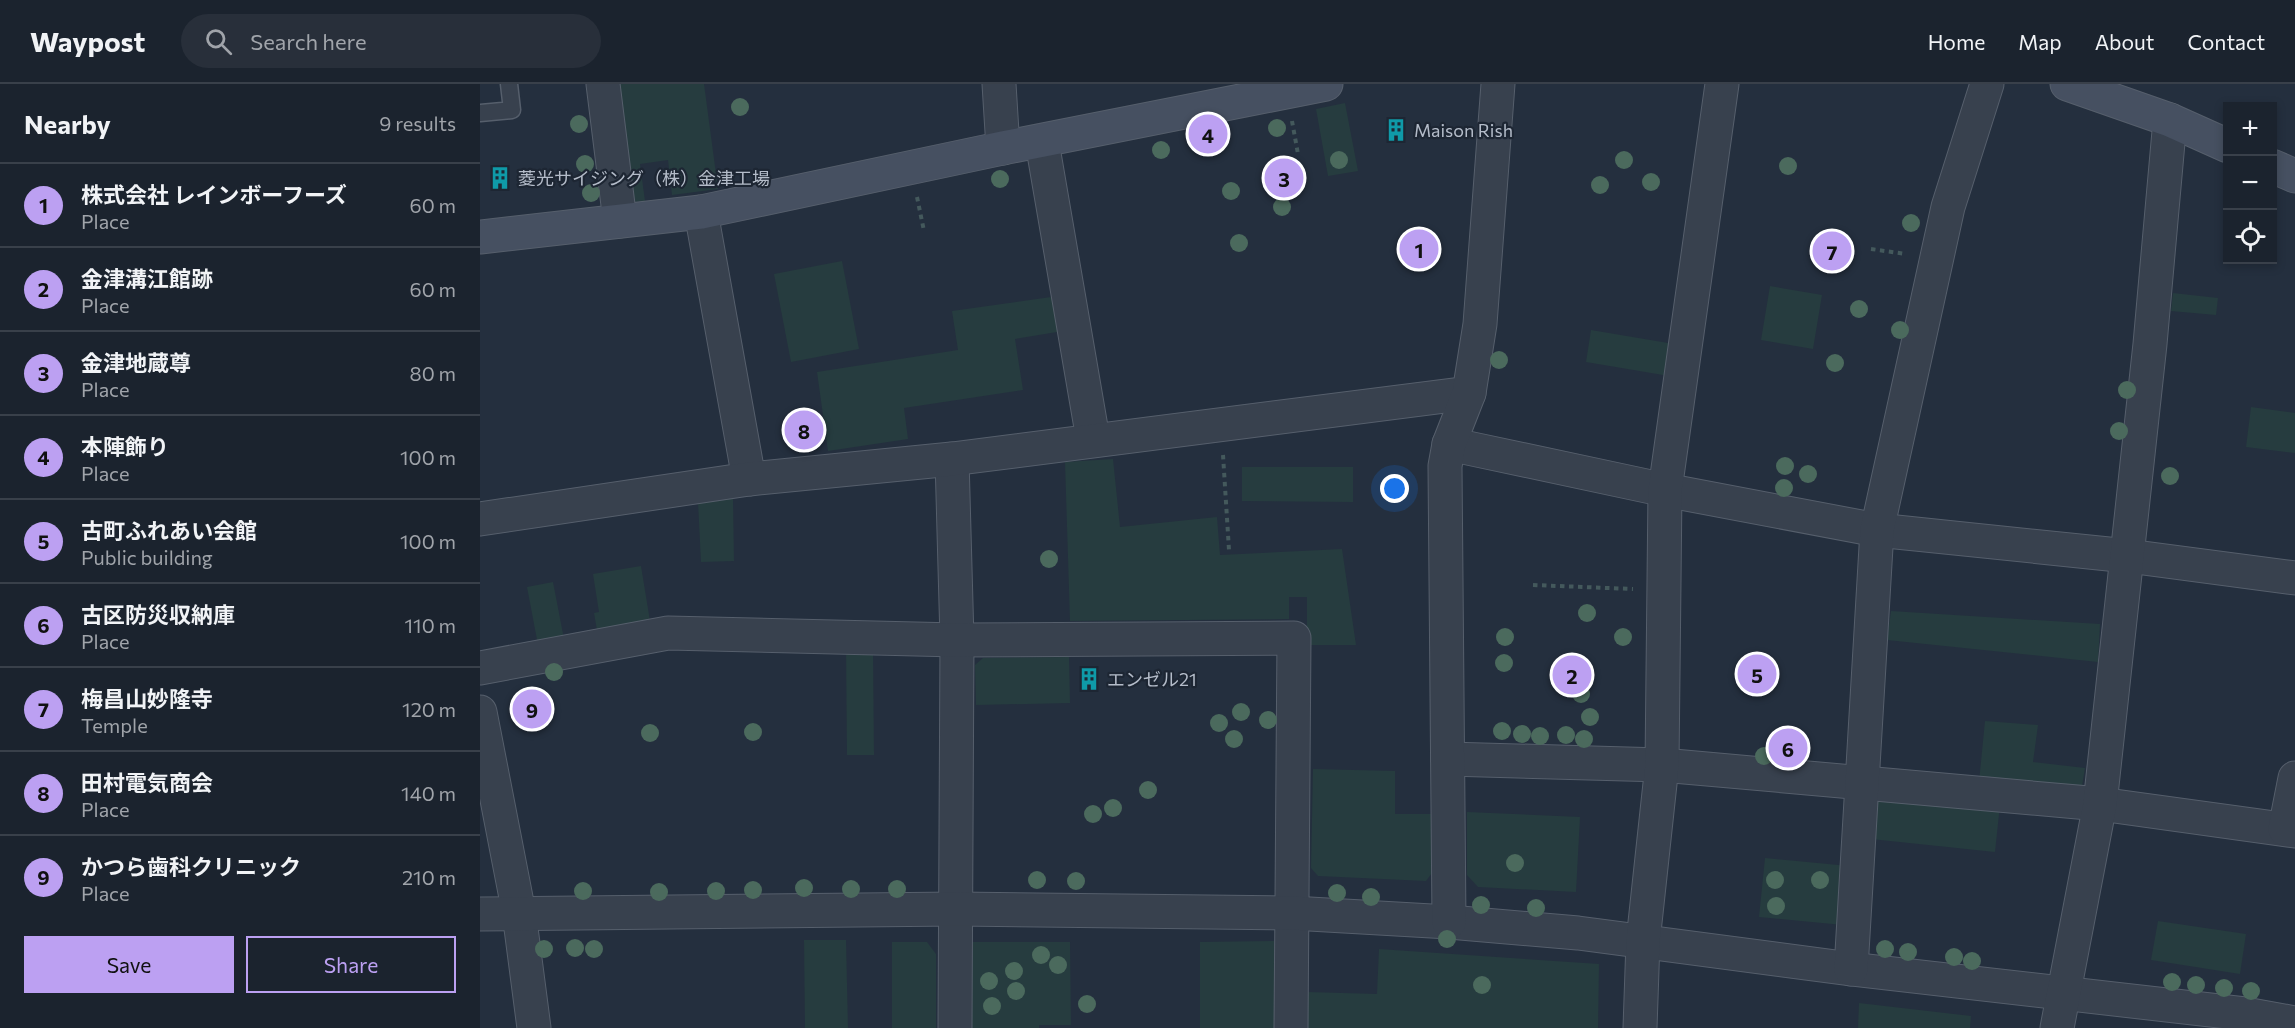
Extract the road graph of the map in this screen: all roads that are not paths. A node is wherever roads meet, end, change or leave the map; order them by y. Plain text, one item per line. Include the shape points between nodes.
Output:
1 (509, 84) edge
2 (603, 84) edge
3 (999, 84) edge
4 (1326, 84) edge
5 (1497, 84) edge
6 (1722, 84) edge
7 (1987, 84) edge
8 (2067, 84) edge
9 (480, 113) edge
10 (2170, 120) junction
11 (1042, 142) junction
12 (2223, 144) edge
13 (1003, 148) junction
14 (2277, 168) edge
15 (2295, 176) edge
16 (701, 212) junction
17 (620, 221) junction
18 (480, 237) edge
19 (1469, 393) junction
20 (1093, 439) junction
21 (1449, 444) junction
22 (952, 459) junction
23 (749, 479) junction
24 (1665, 490) junction
25 (480, 519) edge
26 (1877, 530) junction
27 (2128, 556) junction
28 (2295, 578) edge
29 (957, 640) junction
30 (480, 668) edge
31 (480, 712) edge
32 (1448, 759) junction
33 (1662, 765) junction
34 (2295, 778) edge
35 (1863, 783) junction
36 (2100, 804) junction
37 (2290, 830) edge
38 (957, 909) junction
39 (519, 913) junction
40 (1292, 913) junction
41 (480, 914) edge
42 (1449, 922) junction
43 (1643, 941) junction
44 (1851, 969) junction
45 (2064, 993) junction
46 (2295, 1023) edge
47 (534, 1028) edge
48 (955, 1028) edge
49 (1292, 1028) edge
50 (1640, 1028) edge
51 (2057, 1028) edge

1 - 9 lane via 512,110
2 - 17 street
3 - 13 street
4 - 11 street
5 - 19 street via 1480,324
6 - 24 street
7 - 26 street via 1948,207
8 - 10 street
10 - 12 street
10 - 27 street
11 - 13 street
11 - 20 street
13 - 16 street
14 - 15 street
16 - 17 street
16 - 23 street
17 - 18 street
19 - 20 street
19 - 21 street
20 - 22 street
21 - 24 street
21 - 32 street via 1445,466
22 - 23 street
22 - 29 street
23 - 25 street
24 - 26 street
24 - 33 street
26 - 27 street
26 - 35 street
27 - 28 street
27 - 36 street
29 - 30 street via 668,633
29 - 38 street
29 - 40 street via 1294,638
31 - 39 street
32 - 33 street
32 - 42 street
33 - 35 street
33 - 43 street
34 - 37 street
35 - 36 street
35 - 44 street
36 - 37 street
36 - 45 street
38 - 39 street
38 - 40 street
38 - 48 street
39 - 41 street
39 - 47 street
40 - 42 street
40 - 49 street
42 - 43 street
43 - 44 street
43 - 50 street
44 - 45 street
45 - 46 street
45 - 51 street

